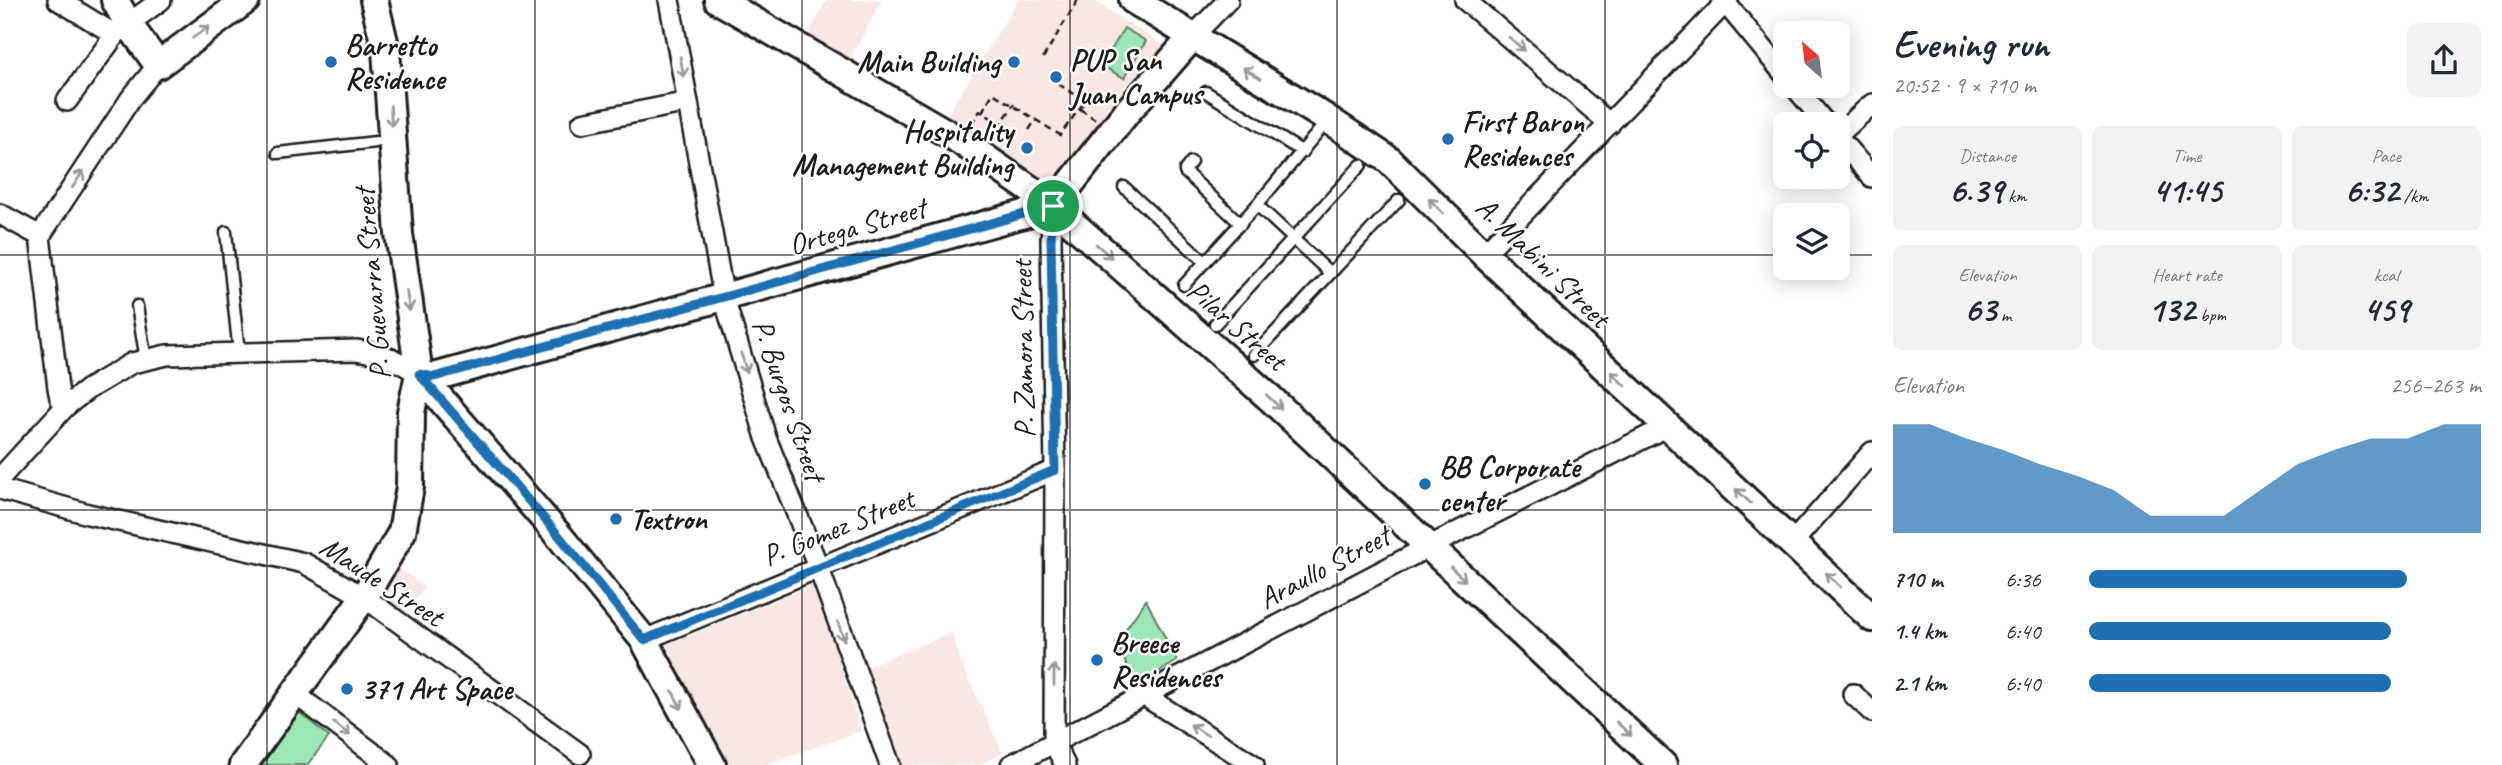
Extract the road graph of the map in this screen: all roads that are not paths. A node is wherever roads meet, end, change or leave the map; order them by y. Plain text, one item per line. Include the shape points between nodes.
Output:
1 (58, 0) edge
2 (161, 0) edge
3 (246, 0) edge
4 (374, 0) edge
5 (669, 0) edge
6 (718, 0) edge
7 (1133, 0) edge
8 (1228, 0) edge
9 (1726, 1) edge
10 (1475, 3) edge
11 (119, 19) edge
12 (1193, 36) junction
13 (1773, 60) edge
14 (158, 65) junction
15 (1206, 92) dead end
16 (1804, 98) edge
17 (67, 101) dead end
18 (688, 102) junction
19 (1872, 104) edge
20 (1816, 112) edge
21 (1325, 122) junction
22 (582, 123) dead end
23 (1610, 124) junction
24 (1850, 125) edge
25 (376, 142) dead end
26 (1850, 151) edge
27 (1303, 152) junction
28 (278, 153) dead end
29 (1191, 162) dead end
30 (1361, 165) dead end
31 (1872, 177) edge
32 (1124, 187) dead end
33 (1399, 200) dead end
34 (1257, 205) junction
35 (1053, 206) junction
36 (0, 215) edge
37 (1241, 224) junction
38 (226, 232) dead end
39 (40, 236) junction
40 (1294, 240) junction
41 (1484, 254) junction
42 (1205, 262) junction
43 (1330, 273) junction
44 (1184, 285) dead end
45 (724, 298) junction
46 (136, 306) dead end
47 (1215, 324) dead end
48 (239, 353) junction
49 (1254, 355) dead end
50 (146, 360) junction
51 (419, 374) junction
52 (66, 406) junction
53 (1668, 426) junction
54 (1872, 452) edge
55 (1055, 470) junction
56 (0, 478) edge
57 (0, 489) edge
58 (1793, 542) junction
59 (1428, 547) junction
60 (818, 566) junction
61 (364, 597) junction
62 (1872, 618) edge
63 (644, 640) junction
64 (294, 693) junction
65 (1853, 694) dead end
66 (1143, 695) junction
67 (1872, 712) edge
68 (1054, 743) junction
69 (580, 754) dead end
70 (243, 765) edge
71 (389, 765) edge
72 (712, 765) edge
73 (890, 765) edge
74 (1011, 765) edge
75 (1065, 765) edge
76 (1254, 765) edge
77 (1663, 765) edge

1 - 11 street
2 - 11 street
14 -> 3 street
4 -> 51 street, P. Guevarra Street via 386,50 400,234
5 -> 18 street, P. Burgos Street
6 - 35 street, Pilar Street via 962,142
7 - 12 street, A. Mabini Street
8 - 12 street
9 - 13 street
9 - 23 street
10 -> 23 street
11 - 14 street
11 - 17 street
21 -> 12 street, A. Mabini Street
12 - 35 street
39 -> 14 street
15 - 27 lane
16 - 20 street
18 - 22 street
18 - 45 street, P. Burgos Street
19 - 24 street
21 - 27 lane
41 -> 21 street, A. Mabini Street via 1389,160
23 - 41 street
25 - 28 lane
26 - 31 street
27 - 34 lane
29 - 37 lane via 1185,172
30 - 40 lane
32 - 42 lane
33 - 43 lane
34 - 37 lane
34 - 40 lane
35 - 45 street, Ortega Street
35 - 55 street, P. Zamora Street
35 -> 59 street, Pilar Street via 1271,399
36 - 39 street
37 - 42 lane
38 - 48 lane
39 - 52 street via 58,388
40 - 43 lane
40 - 47 lane
53 -> 41 street, A. Mabini Street
42 - 44 lane
43 - 49 lane
45 - 51 street, Ortega Street via 434,377
45 -> 60 street, P. Burgos Street via 766,438
46 - 50 lane
48 - 50 street
48 - 51 street via 356,350 398,359
50 - 52 street via 132,363
51 - 61 street, P. Guevarra Street via 411,412 410,487 402,532
51 - 63 street
52 - 56 street
58 -> 53 street, A. Mabini Street
53 - 59 street, Araullo Street
54 - 58 street
55 - 60 street, P. Gomez Street
68 -> 55 street, P. Zamora Street
57 - 61 street, Maude Street via 304,563
62 -> 58 street, A. Mabini Street
59 - 66 street, Araullo Street
59 -> 77 street, Pilar Street
60 - 63 street, P. Gomez Street
60 -> 73 street, P. Burgos Street
61 - 64 street, P. Guevarra Street
61 - 69 street, Maude Street
63 -> 72 street
64 - 70 street, P. Guevarra Street
64 -> 71 street
65 - 67 street
66 - 68 street, Araullo Street
76 -> 66 street
68 - 74 street, Araullo Street
68 - 75 street

